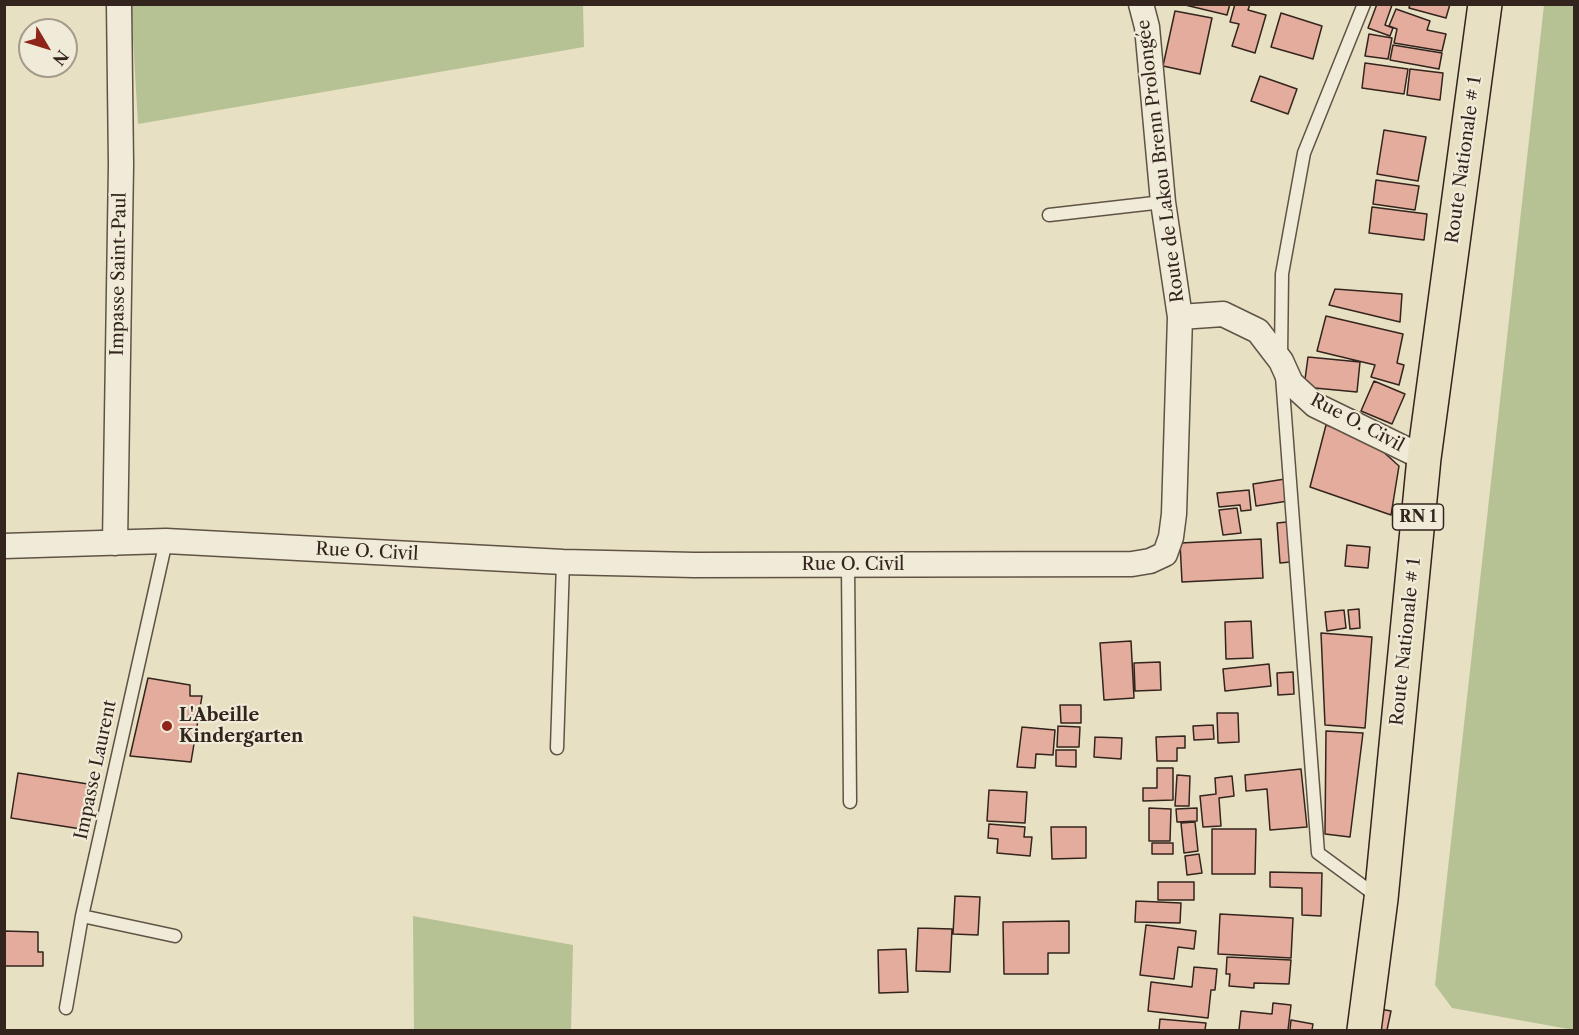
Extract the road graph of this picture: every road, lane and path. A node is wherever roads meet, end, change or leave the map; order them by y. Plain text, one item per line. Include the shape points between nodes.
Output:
1 (119, 4) edge
2 (1141, 4) edge
3 (1364, 4) edge
4 (1485, 4) edge
5 (1163, 202) junction
6 (1049, 215) dead end
7 (1180, 317) junction
8 (1281, 361) junction
9 (1424, 458) junction
10 (165, 541) junction
11 (115, 543) junction
12 (4, 546) edge
13 (563, 562) junction
14 (848, 565) junction
15 (557, 748) dead end
16 (850, 802) dead end
17 (1381, 899) junction
18 (82, 916) junction
19 (175, 936) dead end
20 (66, 1008) dead end
21 (1364, 1030) edge

1 - 11 street, Impasse Saint-Paul via 121,165
2 - 5 street, Route de Lakou Brenn Prolongée via 1147,27
3 - 8 lane via 1304,153 1282,274
4 - 9 main road, Route Nationale # 1 / RN 1
5 - 6 lane
5 - 7 street, Route de Lakou Brenn Prolongée
7 - 8 street, Rue O. Civil via 1223,314 1258,331
7 - 14 street, Rue O. Civil via 1174,514 1165,554 1132,564
8 - 9 street, Rue O. Civil via 1291,383 1315,405
8 - 17 lane via 1318,853
9 - 17 main road, Route Nationale # 1 / RN 1
10 - 11 street, Rue O. Civil
10 - 13 street, Rue O. Civil
10 - 18 lane, Impasse Laurent
11 - 12 street, Rue O. Civil
13 - 14 street, Rue O. Civil
13 - 15 lane
14 - 16 lane
17 - 21 main road, Route Nationale # 1 / RN 1
18 - 19 lane
18 - 20 lane, Impasse Laurent

